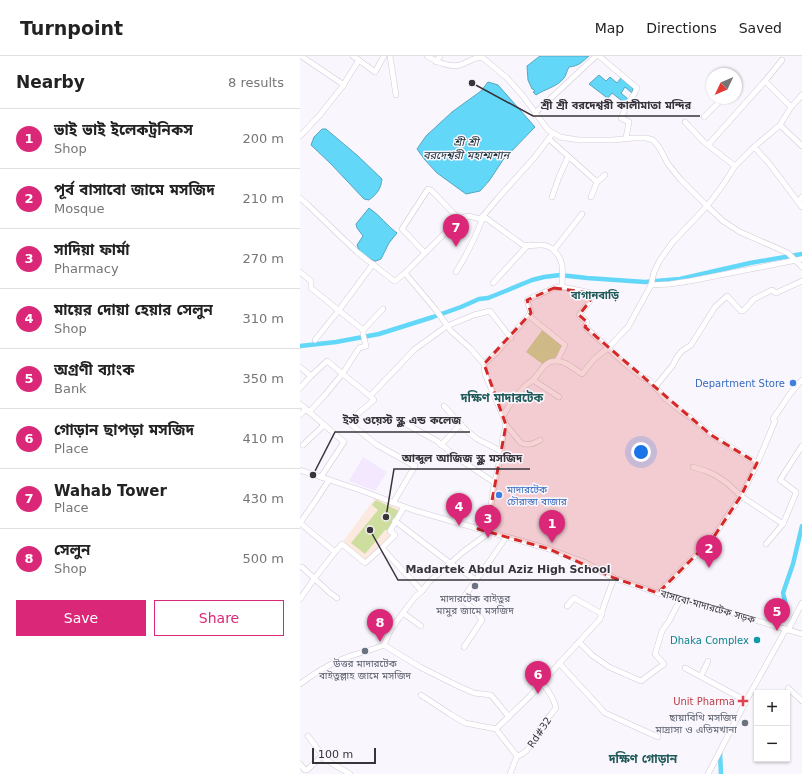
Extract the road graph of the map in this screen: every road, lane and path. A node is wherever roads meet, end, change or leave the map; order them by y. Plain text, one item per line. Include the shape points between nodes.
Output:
1 (301, 56) edge
2 (353, 56) edge
3 (384, 56) edge
4 (390, 56) edge
5 (427, 56) edge
6 (440, 56) edge
7 (596, 56) edge
8 (599, 56) edge
9 (360, 60) junction
10 (782, 60) dead end
11 (436, 62) junction
12 (765, 81) junction
13 (344, 85) junction
14 (396, 95) dead end
15 (802, 96) edge
16 (717, 104) edge
17 (791, 106) junction
18 (535, 113) junction
19 (704, 117) dead end
20 (685, 122) dead end
21 (780, 124) junction
22 (553, 133) junction
23 (300, 136) edge
24 (626, 138) junction
25 (549, 139) junction
26 (708, 145) junction
27 (802, 146) edge
28 (754, 147) junction
29 (568, 157) junction
30 (735, 166) junction
31 (606, 175) dead end
32 (598, 182) junction
33 (552, 197) dead end
34 (590, 197) dead end
35 (802, 197) edge
36 (300, 198) edge
37 (798, 202) junction
38 (707, 206) junction
39 (802, 207) edge
40 (582, 214) dead end
41 (483, 216) junction
42 (459, 219) junction
43 (527, 246) junction
44 (554, 250) junction
45 (425, 253) junction
46 (794, 259) junction
47 (802, 259) edge
48 (373, 264) junction
49 (802, 268) edge
50 (300, 272) edge
51 (456, 272) dead end
52 (405, 273) junction
53 (652, 282) junction
54 (802, 282) edge
55 (493, 283) dead end
56 (562, 287) junction
57 (383, 309) dead end
58 (339, 310) junction
59 (529, 316) junction
60 (447, 326) junction
61 (363, 332) junction
62 (510, 338) junction
63 (315, 340) dead end
64 (608, 348) junction
65 (557, 361) junction
66 (484, 364) junction
67 (300, 367) edge
68 (343, 373) junction
69 (311, 376) junction
70 (533, 380) junction
71 (802, 380) edge
72 (655, 387) junction
73 (300, 388) edge
74 (370, 396) junction
75 (559, 397) dead end
76 (300, 404) edge
77 (444, 406) dead end
78 (307, 410) junction
79 (300, 416) edge
80 (503, 416) junction
81 (406, 424) dead end
82 (461, 424) junction
83 (324, 425) junction
84 (506, 425) junction
85 (540, 440) dead end
86 (303, 445) dead end
87 (441, 445) junction
88 (802, 446) edge
89 (501, 451) junction
90 (757, 463) junction
91 (694, 467) dead end
92 (300, 470) edge
93 (322, 477) junction
94 (329, 480) junction
95 (495, 483) junction
96 (741, 496) junction
97 (393, 503) junction
98 (404, 506) junction
99 (395, 521) junction
100 (783, 524) junction
101 (478, 529) junction
102 (490, 532) junction
103 (506, 537) junction
104 (766, 544) dead end
105 (382, 548) junction
106 (335, 552) junction
107 (450, 563) junction
108 (302, 567) dead end
109 (614, 578) junction
110 (314, 579) junction
111 (476, 580) junction
112 (422, 591) junction
113 (658, 592) junction
114 (337, 598) dead end
115 (681, 598) junction
116 (300, 599) edge
117 (802, 603) edge
118 (567, 606) dead end
119 (403, 613) junction
120 (602, 614) junction
121 (421, 626) dead end
122 (787, 630) junction
123 (802, 634) edge
124 (579, 642) junction
125 (384, 645) junction
126 (464, 647) dead end
127 (708, 661) dead end
128 (559, 663) junction
129 (685, 668) dead end
130 (701, 676) junction
131 (542, 683) junction
132 (300, 684) edge
133 (788, 688) dead end
134 (421, 695) dead end
135 (746, 701) junction
136 (802, 701) edge
137 (510, 717) junction
138 (496, 729) junction
139 (308, 736) dead end
140 (658, 737) dead end
141 (322, 756) junction
142 (517, 756) junction
143 (300, 764) edge
144 (708, 773) edge
145 (350, 774) edge
146 (510, 774) edge

1 - 13 street
2 - 9 street
3 - 9 street via 374,72
4 - 14 street
5 - 11 street
6 - 11 street
7 - 18 street
8 - 24 street via 636,88 621,118 629,122
9 - 13 street
10 - 12 street
11 - 18 street via 452,66 461,65 481,57 507,78
12 - 17 street
12 - 26 street
13 - 23 street
15 - 17 street
16 - 19 street
17 - 21 street
18 - 22 street
20 - 26 street
21 - 27 street
21 - 28 street
22 - 24 street via 560,137 579,140
22 - 25 street
24 - 38 street via 653,140 681,180
25 - 29 street
25 - 41 street
26 - 30 street
28 - 30 street
28 - 37 street
29 - 32 street
29 - 33 street
30 - 38 street
31 - 32 street
32 - 34 street
35 - 37 street
36 - 48 street
37 - 39 street
38 - 46 street via 740,232 788,253
38 - 53 street via 672,243 660,260
40 - 44 street
41 - 42 street via 464,216
41 - 43 street
41 - 51 street via 468,252
42 - 45 street
42 - 45 street via 428,189 402,229
43 - 44 street via 543,244
43 - 55 street
44 - 56 street via 562,265
45 - 52 street
46 - 47 street
46 - 49 street
46 - 53 street via 690,281 670,284
48 - 52 street via 394,281
48 - 58 street
50 - 58 street via 311,281 311,288
52 - 60 street
53 - 64 street via 628,327
54 - 72 street via 776,293 772,290 754,299 743,312 727,296 715,307 691,345 682,351
56 - 59 street via 527,300 531,313
56 - 64 street via 592,293 590,301 579,315 587,322 585,327
57 - 61 street
58 - 61 street
58 - 63 street
59 - 62 street
59 - 65 street via 566,345
60 - 62 street via 490,311
60 - 66 street
60 - 74 street via 415,349
61 - 68 street via 366,346 359,348
62 - 66 street
64 - 65 street via 582,374
64 - 72 street
65 - 70 street via 545,365
66 - 80 street via 485,374
67 - 69 street
68 - 69 street via 327,361
68 - 74 street
68 - 78 street via 325,395
69 - 73 street
70 - 75 street
70 - 80 street via 514,397
71 - 90 street via 773,419 775,421
72 - 90 street via 711,435
74 - 97 street via 374,400 348,422 377,445 415,466
76 - 78 street
77 - 82 street
78 - 79 street
78 - 83 street
80 - 84 street
81 - 87 street
82 - 87 street
82 - 89 street via 477,439
83 - 86 street
83 - 93 street via 344,442
84 - 85 street via 521,443 534,444
84 - 89 street
87 - 95 street
88 - 100 street via 780,480 796,492
89 - 95 street
90 - 96 street
91 - 96 street via 727,483
92 - 93 street, বাসাবো-মাদারটেক সড়ক
93 - 94 street, বাসাবো-মাদারটেক সড়ক
94 - 97 street, বাসাবো-মাদারটেক সড়ক
94 - 106 street via 300,523
95 - 101 street via 491,506
96 - 100 street
96 - 113 street via 713,538
97 - 98 street, বাসাবো-মাদারটেক সড়ক
98 - 99 street
98 - 101 street, বাসাবো-মাদারটেক সড়ক
99 - 105 street via 390,530 395,535
99 - 107 street
100 - 104 street
101 - 102 street, বাসাবো-মাদারটেক সড়ক
102 - 103 street, বাসাবো-মাদারটেক সড়ক
102 - 107 street
103 - 109 street, বাসাবো-মাদারটেক সড়ক via 578,560
103 - 111 street
105 - 106 street via 365,563 342,544
105 - 112 street
106 - 110 street
107 - 111 street
107 - 112 street
108 - 110 street
109 - 113 street, বাসাবো-মাদারটেক সড়ক
109 - 120 street
110 - 114 street
110 - 116 street
111 - 126 street via 462,600 475,610 482,620
112 - 119 street
113 - 115 street, বাসাবো-মাদারটেক সড়ক
115 - 122 street, বাসাবো-মাদারটেক সড়ক
115 - 124 street via 662,631 655,654 664,664 641,681 609,667
117 - 122 street
118 - 120 street via 574,598
119 - 121 street
119 - 125 street
120 - 124 street via 600,620
122 - 123 street, বাসাবো-মাদারটেক সড়ক
122 - 135 street
124 - 128 street
125 - 132 street via 338,661
125 - 137 street via 458,686 474,693 491,695
127 - 130 street
128 - 131 street
128 - 140 street via 605,713
129 - 130 street
130 - 135 street
131 - 137 street
131 - 142 street, Rd#32 via 550,693 556,708 539,729 533,742 522,755
133 - 136 street
134 - 138 street via 465,723
135 - 144 street
137 - 138 street
138 - 142 street
139 - 141 street
141 - 143 street via 307,770
141 - 145 street
142 - 146 street

